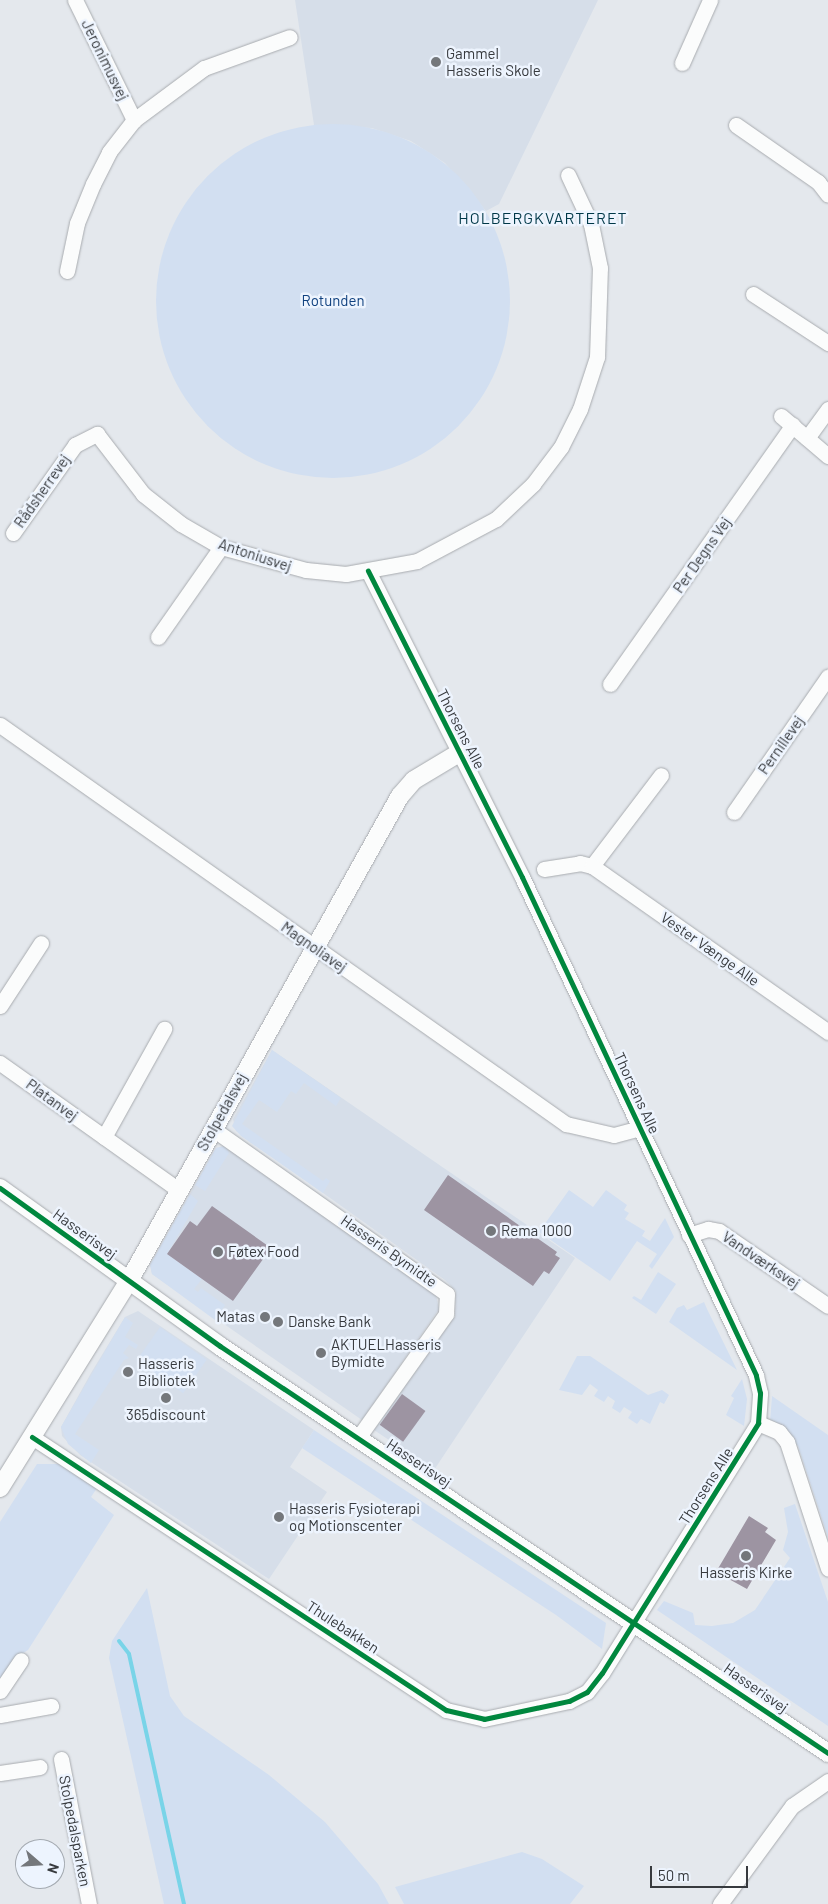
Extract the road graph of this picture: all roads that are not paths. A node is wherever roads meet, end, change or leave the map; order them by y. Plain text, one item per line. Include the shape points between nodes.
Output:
1 (75, 0) edge
2 (710, 0) edge
3 (290, 37) dead end
4 (682, 63) dead end
5 (134, 120) junction
6 (736, 125) dead end
7 (568, 175) dead end
8 (828, 196) edge
9 (67, 270) dead end
10 (753, 294) dead end
11 (828, 343) edge
12 (828, 409) edge
13 (97, 434) joint
14 (807, 438) junction
15 (828, 456) edge
16 (13, 534) dead end
17 (221, 547) junction
18 (368, 571) junction
19 (158, 638) dead end
20 (828, 677) edge
21 (610, 684) dead end
22 (0, 725) edge
23 (459, 753) junction
24 (661, 775) dead end
25 (734, 812) dead end
26 (592, 866) junction
27 (544, 869) dead end
28 (41, 943) dead end
29 (314, 947) junction
30 (0, 1006) edge
31 (164, 1029) dead end
32 (828, 1032) edge
33 (0, 1063) edge
34 (640, 1128) junction
35 (213, 1129) junction
36 (104, 1137) junction
37 (0, 1188) edge
38 (179, 1190) junction
39 (689, 1235) junction
40 (129, 1281) junction
41 (828, 1306) edge
42 (758, 1423) junction
43 (32, 1437) junction
44 (358, 1438) junction
45 (0, 1488) edge
46 (828, 1568) edge
47 (635, 1621) junction
48 (21, 1660) dead end
49 (0, 1691) edge
50 (51, 1706) dead end
51 (0, 1714) edge
52 (828, 1753) edge
53 (61, 1759) dead end
54 (40, 1767) dead end
55 (0, 1774) edge
56 (828, 1781) edge
57 (89, 1904) edge
58 (720, 1904) edge

1 - 5 street, Jeronimusvej
2 - 4 street
3 - 5 street via 204,68
5 - 9 street via 109,152 93,184 76,223
6 - 8 street via 818,182
7 - 18 street, Antoniusvej via 591,224 600,268 602,306 597,357 569,432 532,484 496,519 417,561
10 - 11 street
12 - 14 street
13 - 16 street, Rådsherrevej via 75,445
13 - 17 street, Antoniusvej via 143,494 181,524
14 - 15 street
14 - 21 street, Per Degns Vej via 787,421
17 - 18 street, Antoniusvej via 306,570
17 - 19 street
18 - 23 street, Thorsens Alle
20 - 25 street, Pernillevej
22 - 29 street, Magnoliavej
23 - 29 street, Stolpedalsvej via 414,780 400,796
23 - 34 street, Thorsens Alle
24 - 26 street
26 - 27 street via 580,864
26 - 32 street, Vester Vænge Alle
28 - 30 street
29 - 34 street, Magnoliavej via 566,1124 614,1135
29 - 35 street, Stolpedalsvej
31 - 36 street
33 - 36 street, Platanvej
34 - 39 street, Thorsens Alle
35 - 38 street, Stolpedalsvej
35 - 44 street, Hasseris Bymidte via 447,1294 446,1314
36 - 38 street, Platanvej
37 - 40 street, Hasserisvej
38 - 40 street, Stolpedalsvej
39 - 41 street, Vandværksvej via 708,1229 719,1231
39 - 42 street, Thorsens Alle via 756,1375 760,1393
40 - 43 street, Stolpedalsvej
40 - 44 street, Hasserisvej
42 - 46 street via 779,1432 787,1442
42 - 47 street, Thorsens Alle
43 - 45 street, Stolpedalsvej
43 - 47 street, Thulebakken via 446,1710 462,1717 484,1719 579,1698 602,1673
44 - 47 street, Hasserisvej
47 - 52 street, Hasserisvej
48 - 49 street
50 - 51 street
53 - 57 street, Stolpedalsparken
54 - 55 street, Stolpedalsparken
56 - 58 street via 792,1806

